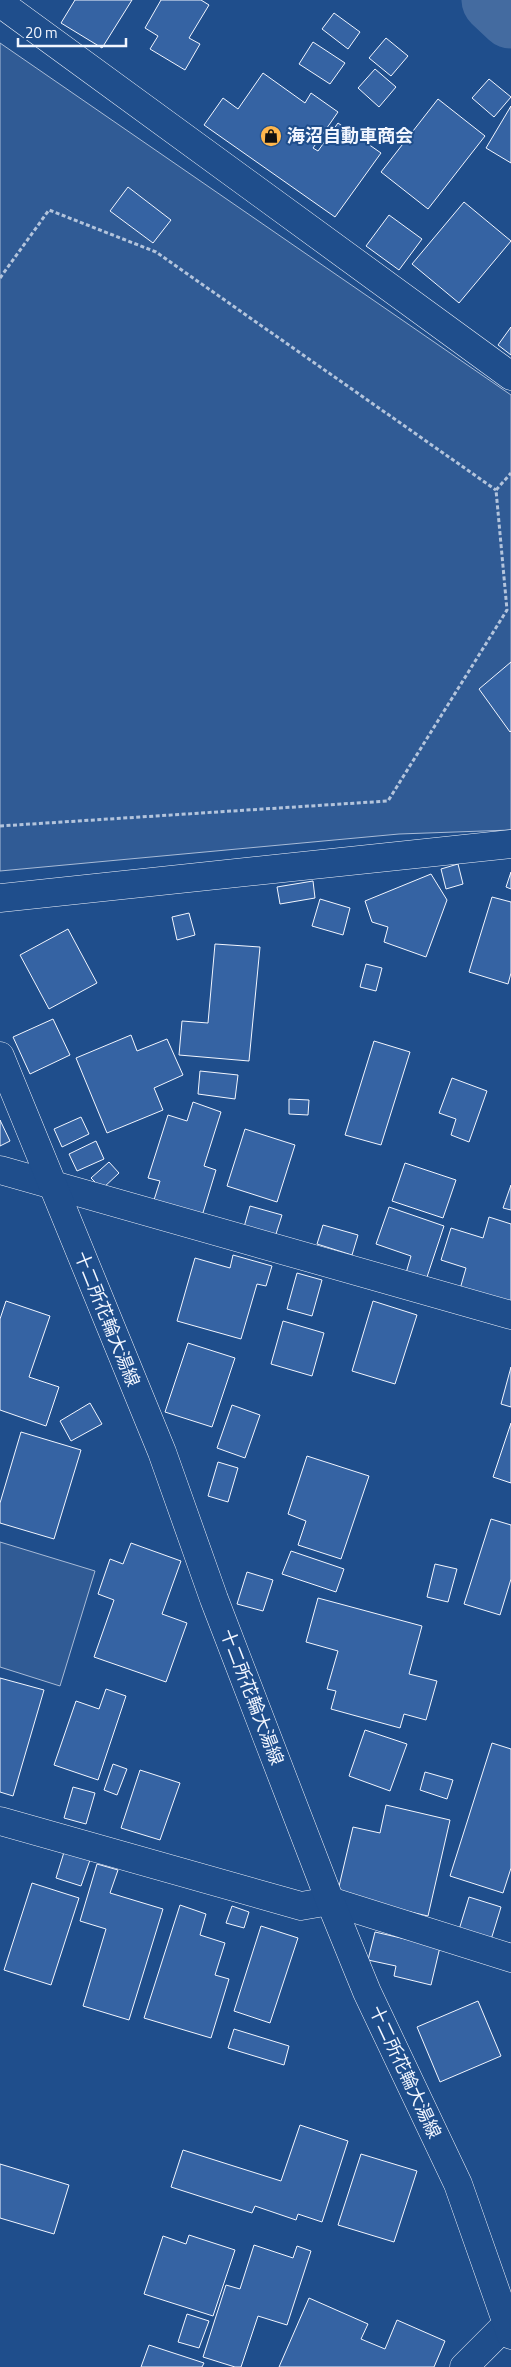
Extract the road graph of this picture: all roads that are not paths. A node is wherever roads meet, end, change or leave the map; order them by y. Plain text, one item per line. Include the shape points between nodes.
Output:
1 (0, 3) edge
2 (511, 376) edge
3 (511, 844) edge
4 (0, 898) edge
5 (0, 1056) edge
6 (0, 1170) edge
7 (52, 1184) junction
8 (511, 1315) edge
9 (0, 1820) edge
10 (330, 1901) junction
11 (511, 1958) edge
12 (510, 2328) edge
13 (464, 2367) edge

1 - 2 street
3 - 4 street
5 - 7 street, 十二所花輪大湯線
6 - 7 street
7 - 8 street
7 - 10 street, 十二所花輪大湯線 via 162,1452 214,1599
9 - 10 street via 301,1906
10 - 11 street
10 - 12 street, 十二所花輪大湯線 via 367,1992 458,2184
12 - 13 street

